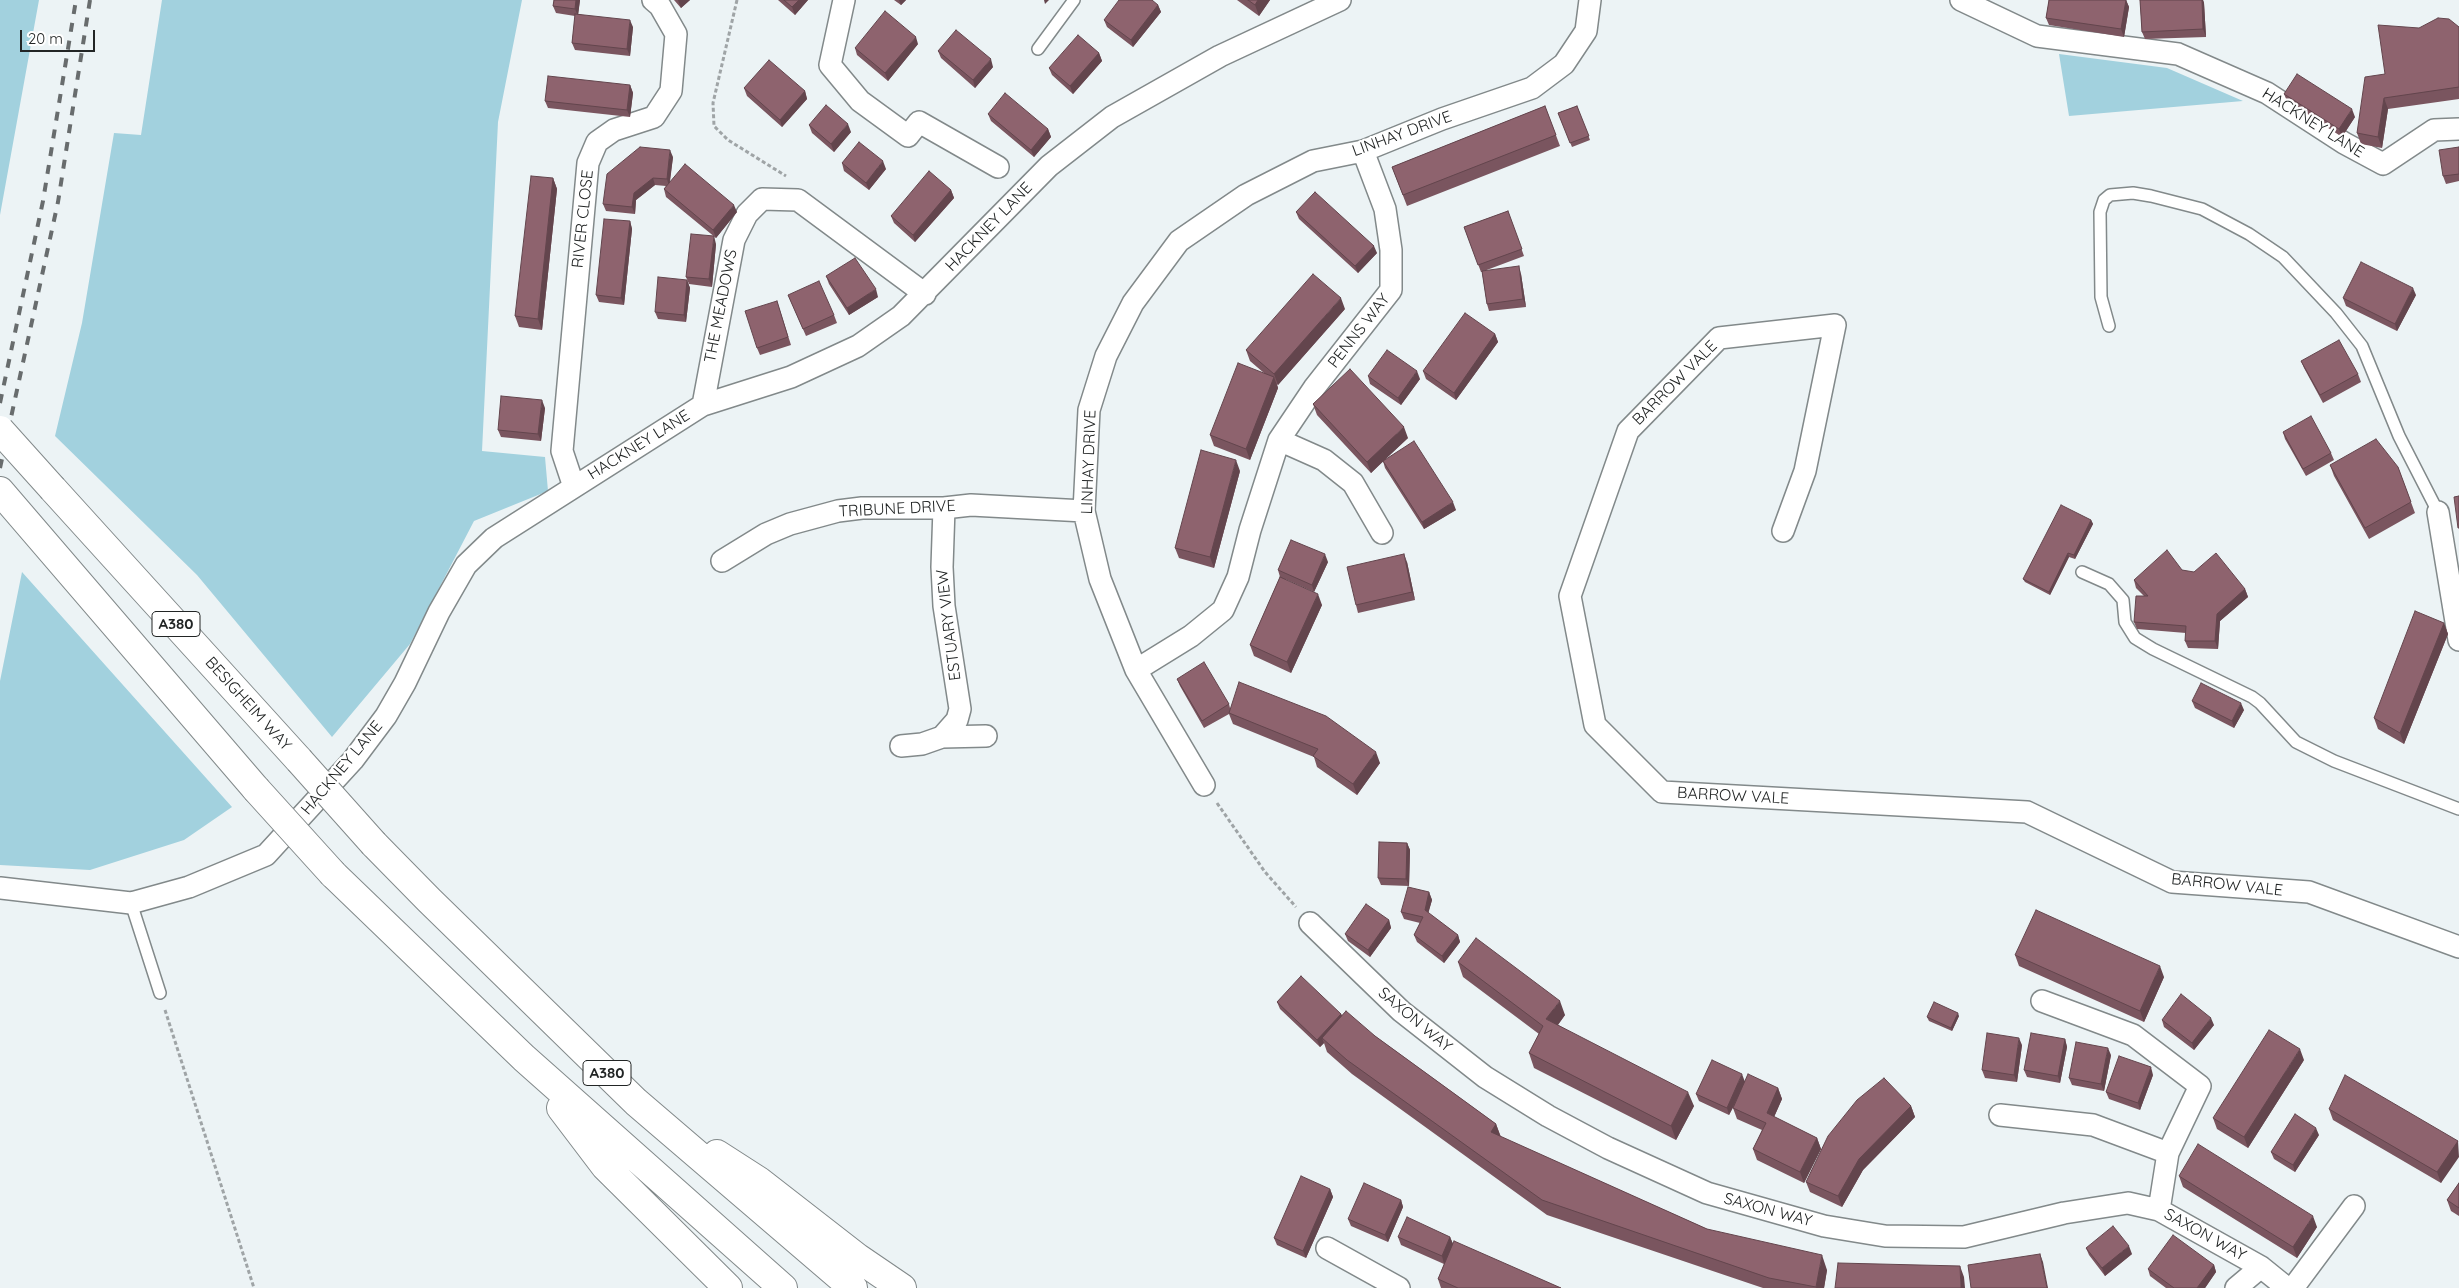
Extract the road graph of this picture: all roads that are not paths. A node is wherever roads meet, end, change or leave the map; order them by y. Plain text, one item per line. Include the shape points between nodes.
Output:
1 (653, 0) edge
2 (844, 0) edge
3 (1074, 0) edge
4 (1340, 0) edge
5 (1590, 0) edge
6 (1961, 0) edge
7 (1038, 49) dead end
8 (2459, 129) edge
9 (1363, 151) junction
10 (998, 167) dead end
11 (925, 294) junction
12 (2109, 326) dead end
13 (703, 405) junction
14 (0, 430) edge
15 (1279, 440) junction
16 (574, 487) junction
17 (0, 491) edge
18 (944, 508) junction
19 (1084, 511) junction
20 (2438, 512) joint
21 (1783, 531) dead end
22 (1382, 533) dead end
23 (722, 560) dead end
24 (2082, 572) dead end
25 (2459, 640) edge
26 (1136, 670) junction
27 (986, 736) dead end
28 (942, 737) junction
29 (901, 746) dead end
30 (1204, 785) road end
31 (2459, 809) edge
32 (0, 888) edge
33 (131, 903) junction
34 (1310, 923) road end
35 (2459, 947) edge
36 (160, 994) road end
37 (2042, 1001) dead end
38 (524, 1058) junction
39 (636, 1102) junction
40 (2000, 1115) dead end
41 (2168, 1153) junction
42 (2354, 1206) dead end
43 (2159, 1210) junction
44 (1326, 1248) dead end
45 (2261, 1267) junction
46 (728, 1288) edge
47 (783, 1288) edge
48 (853, 1288) edge
49 (902, 1288) edge
50 (1399, 1288) edge
51 (2236, 1288) edge
52 (2288, 1288) edge
53 (2293, 1288) edge

1 - 16 street, RIVER CLOSE via 676,34 671,91 654,117 614,130 597,142 588,164 562,451
2 - 10 street via 830,65 860,101 908,136 919,122
3 - 7 lane
4 - 11 street, HACKNEY LANE via 1220,56 1112,117 1049,166
5 - 9 street, LINHAY DRIVE via 1586,31 1564,64 1532,88
6 - 8 street, HACKNEY LANE via 2037,36 2178,54 2267,93 2383,164 2434,130
9 - 15 street, PENNS WAY via 1385,209 1391,250 1391,290 1314,388
9 - 19 street, LINHAY DRIVE via 1313,161 1246,195 1179,240 1133,303 1106,356 1089,410
11 - 13 street, HACKNEY LANE via 901,316 858,346 791,377
11 - 13 street, THE MEADOWS via 798,200 762,199 747,214 734,240
12 - 20 lane via 2101,297 2100,212 2104,200 2110,195 2133,193 2202,209 2249,234 2282,256 2362,346 2399,436
13 - 16 street, HACKNEY LANE
14 - 39 highway, BESIGHEIM WAY / A380, bridge via 374,844
15 - 22 street via 1324,460 1353,483
15 - 26 street, PENNS WAY via 1238,577 1223,610 1191,636
16 - 33 street, HACKNEY LANE via 494,538 466,565 386,716 353,760 266,855 189,887
17 - 38 highway, A380, bridge via 332,874
18 - 19 street, TRIBUNE DRIVE via 971,505
18 - 23 street, TRIBUNE DRIVE via 862,508 815,516 766,534
18 - 28 street, ESTUARY VIEW via 944,606 960,709 957,720
19 - 26 street, LINHAY DRIVE via 1100,580
20 - 25 street
21 - 35 street, BARROW VALE via 1805,471 1834,325 1719,338 1628,431 1570,596 1595,725 1662,792 2027,812 2172,882 2309,892
24 - 31 lane via 2109,584 2122,600 2125,622 2135,638 2252,697 2296,742 2334,761
26 - 30 street, LINHAY DRIVE
27 - 28 street
28 - 29 street via 922,744
32 - 33 street, HACKNEY LANE
33 - 36 lane
34 - 43 street, SAXON WAY via 1401,1011 1485,1078 1608,1148 1706,1193 1824,1226 1886,1236 1964,1236 2064,1213 2128,1204
37 - 41 street via 2133,1035 2200,1086
38 - 46 highway, A380 via 605,1166
38 - 47 highway, A380
39 - 48 highway, A380
39 - 49 highway, A380 via 759,1181
40 - 41 street via 2092,1125
41 - 43 street
42 - 53 street
43 - 45 street, SAXON WAY
44 - 50 street
45 - 51 street
45 - 52 street, SAXON WAY

